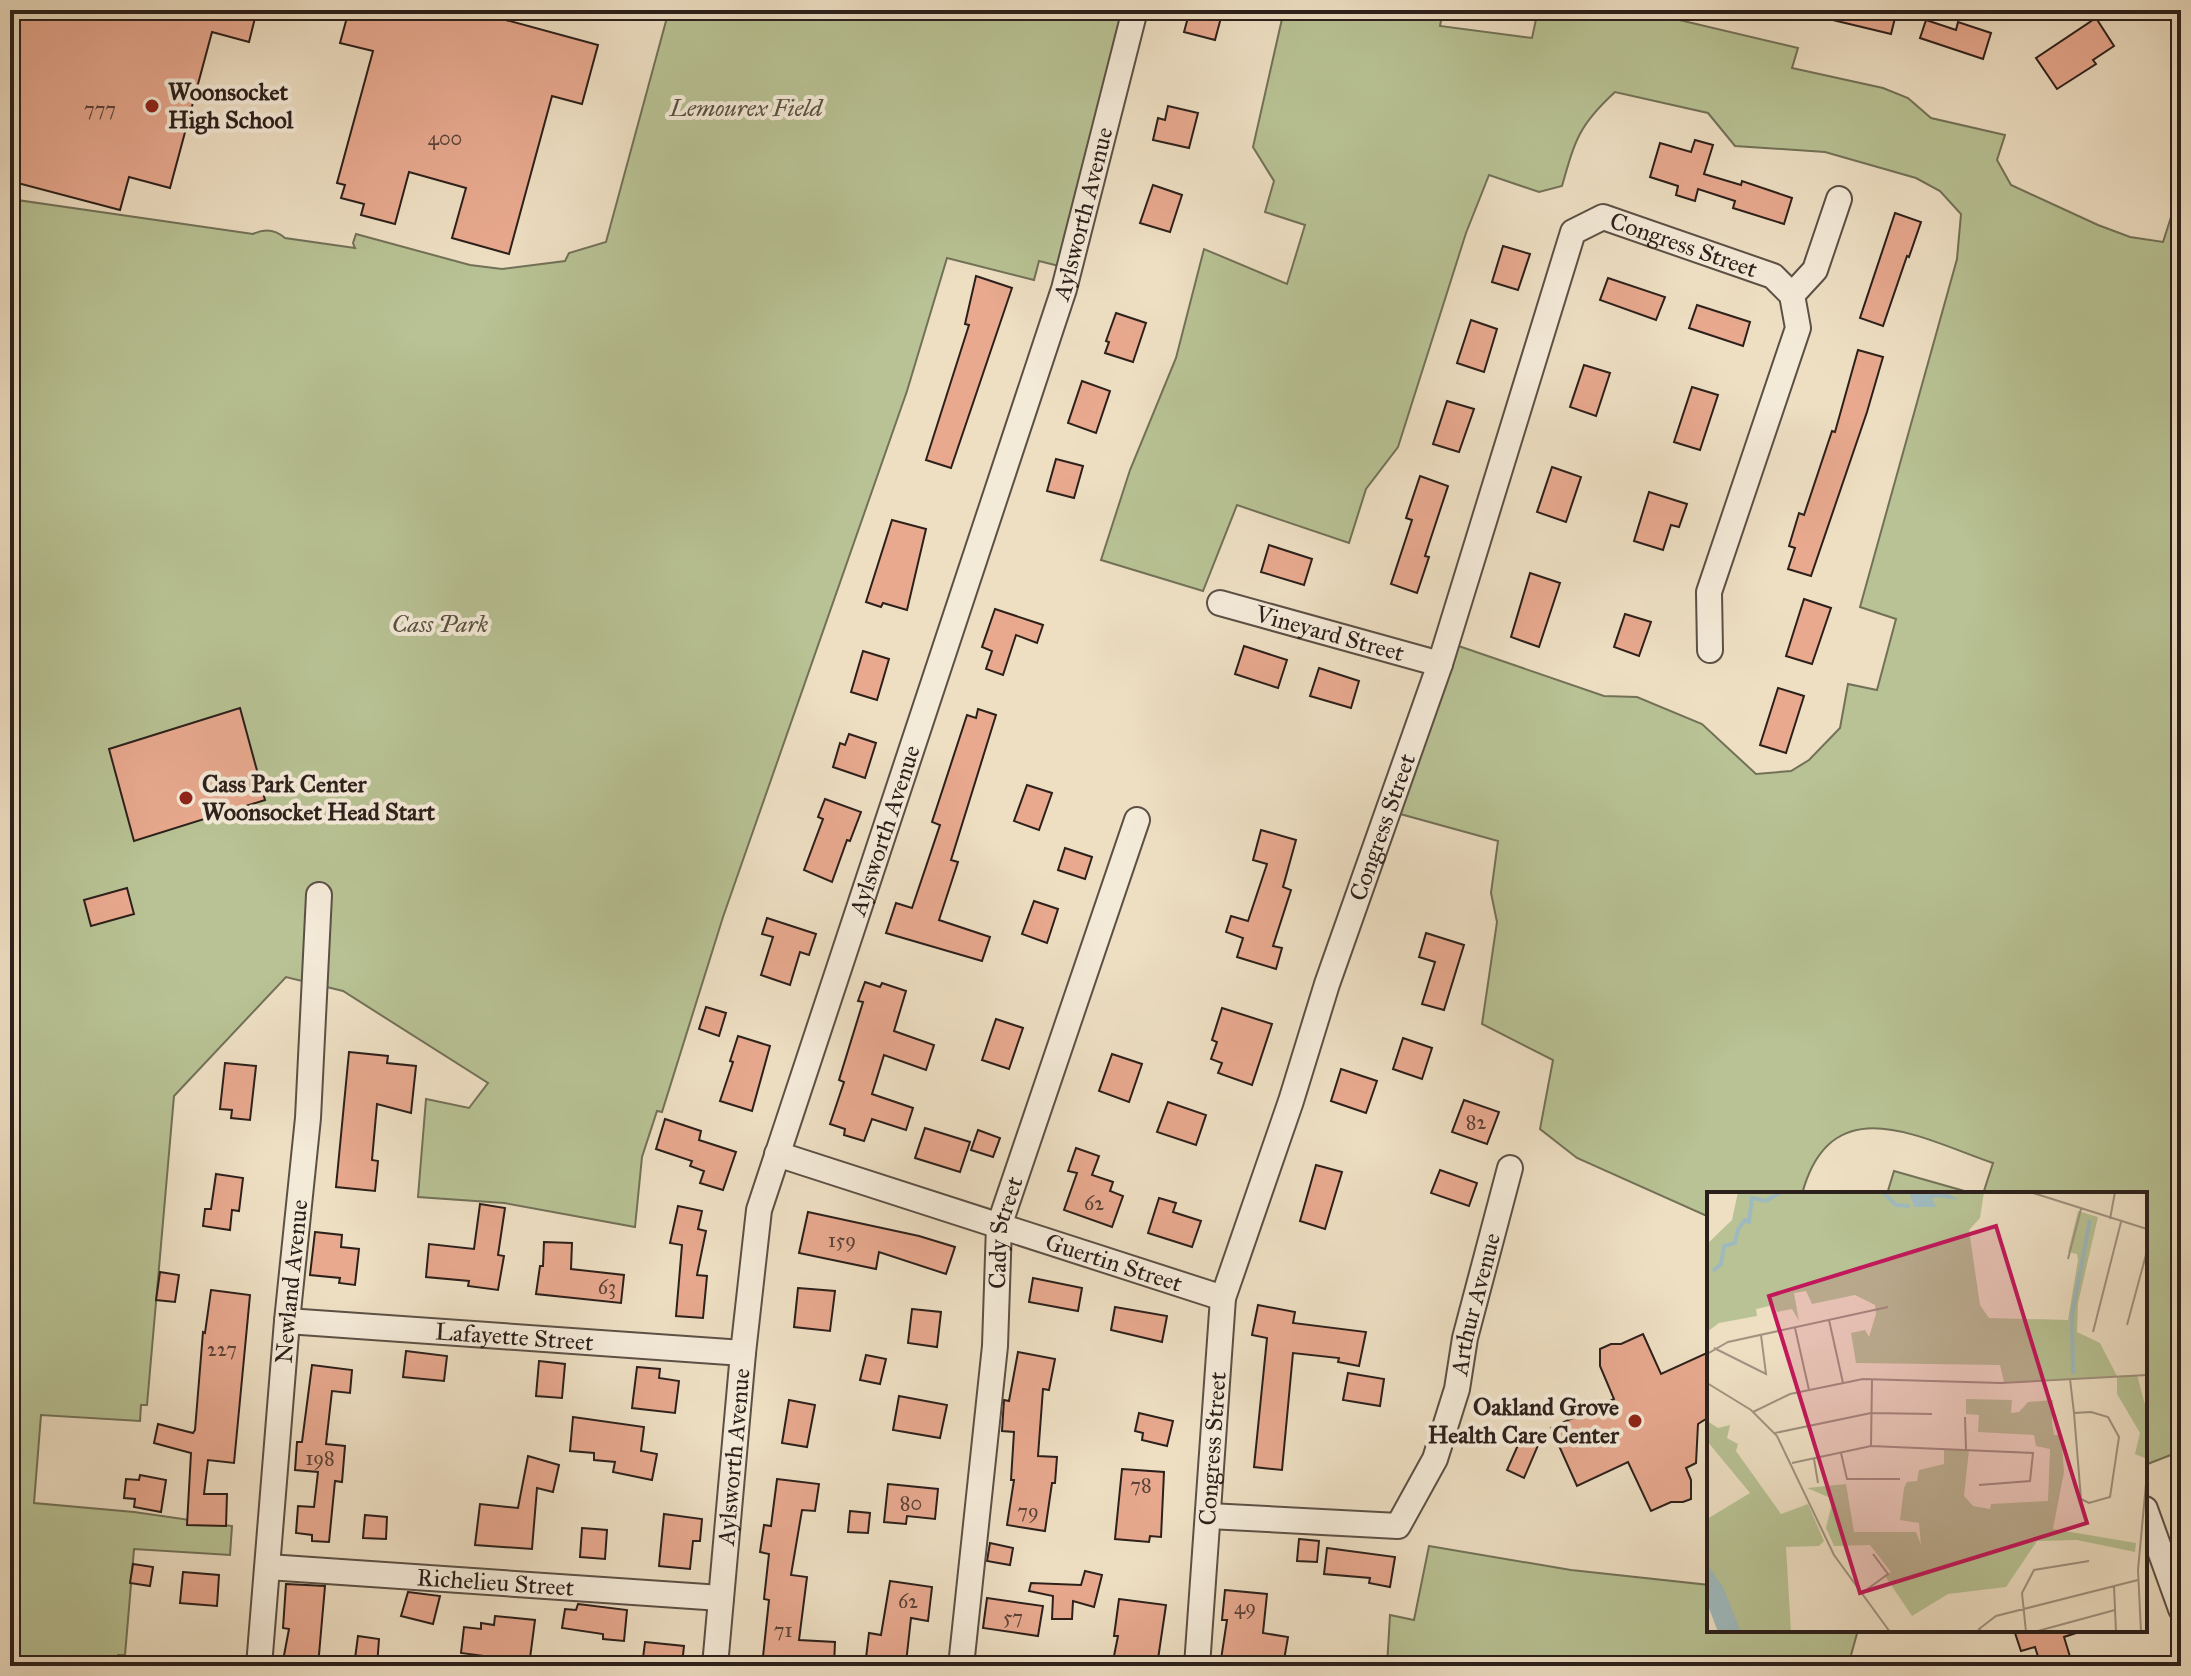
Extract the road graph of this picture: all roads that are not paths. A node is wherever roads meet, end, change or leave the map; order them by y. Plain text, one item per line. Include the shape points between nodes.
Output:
1 (1135, 10) edge
2 (1839, 199) dead end
3 (1792, 295) junction
4 (1220, 603) dead end
5 (1710, 650) dead end
6 (1440, 664) junction
7 (1137, 820) dead end
8 (319, 895) dead end
9 (777, 1154) junction
10 (1510, 1168) dead end
11 (999, 1226) junction
12 (1223, 1298) junction
13 (287, 1321) junction
14 (743, 1353) junction
15 (2147, 1515) edge
16 (1209, 1516) junction
17 (268, 1567) junction
18 (721, 1598) junction
19 (2181, 1609) edge
20 (259, 1666) edge
21 (715, 1666) edge
22 (961, 1666) edge
23 (1197, 1666) edge

1 - 9 street, Aylsworth Avenue via 1064,289
2 - 3 street via 1815,270
3 - 5 street via 1798,328 1709,592
3 - 6 street, Congress Street via 1773,276 1603,217 1573,232
4 - 6 street, Vineyard Street
6 - 12 street, Congress Street
7 - 11 street, Cady Street
8 - 13 street, Newland Avenue via 308,1118
9 - 11 street, Guertin Street
9 - 14 street, Aylsworth Avenue via 759,1210
10 - 16 street, Arthur Avenue via 1457,1389 1435,1459 1398,1526
11 - 12 street, Guertin Street
11 - 22 street, Cady Street via 995,1346
12 - 16 street, Congress Street
13 - 14 street, Lafayette Street
13 - 17 street, Newland Avenue
14 - 18 street, Aylsworth Avenue
15 - 19 street
16 - 23 street, Congress Street
17 - 18 street, Richelieu Street
17 - 20 street, Newland Avenue
18 - 21 street, Aylsworth Avenue

